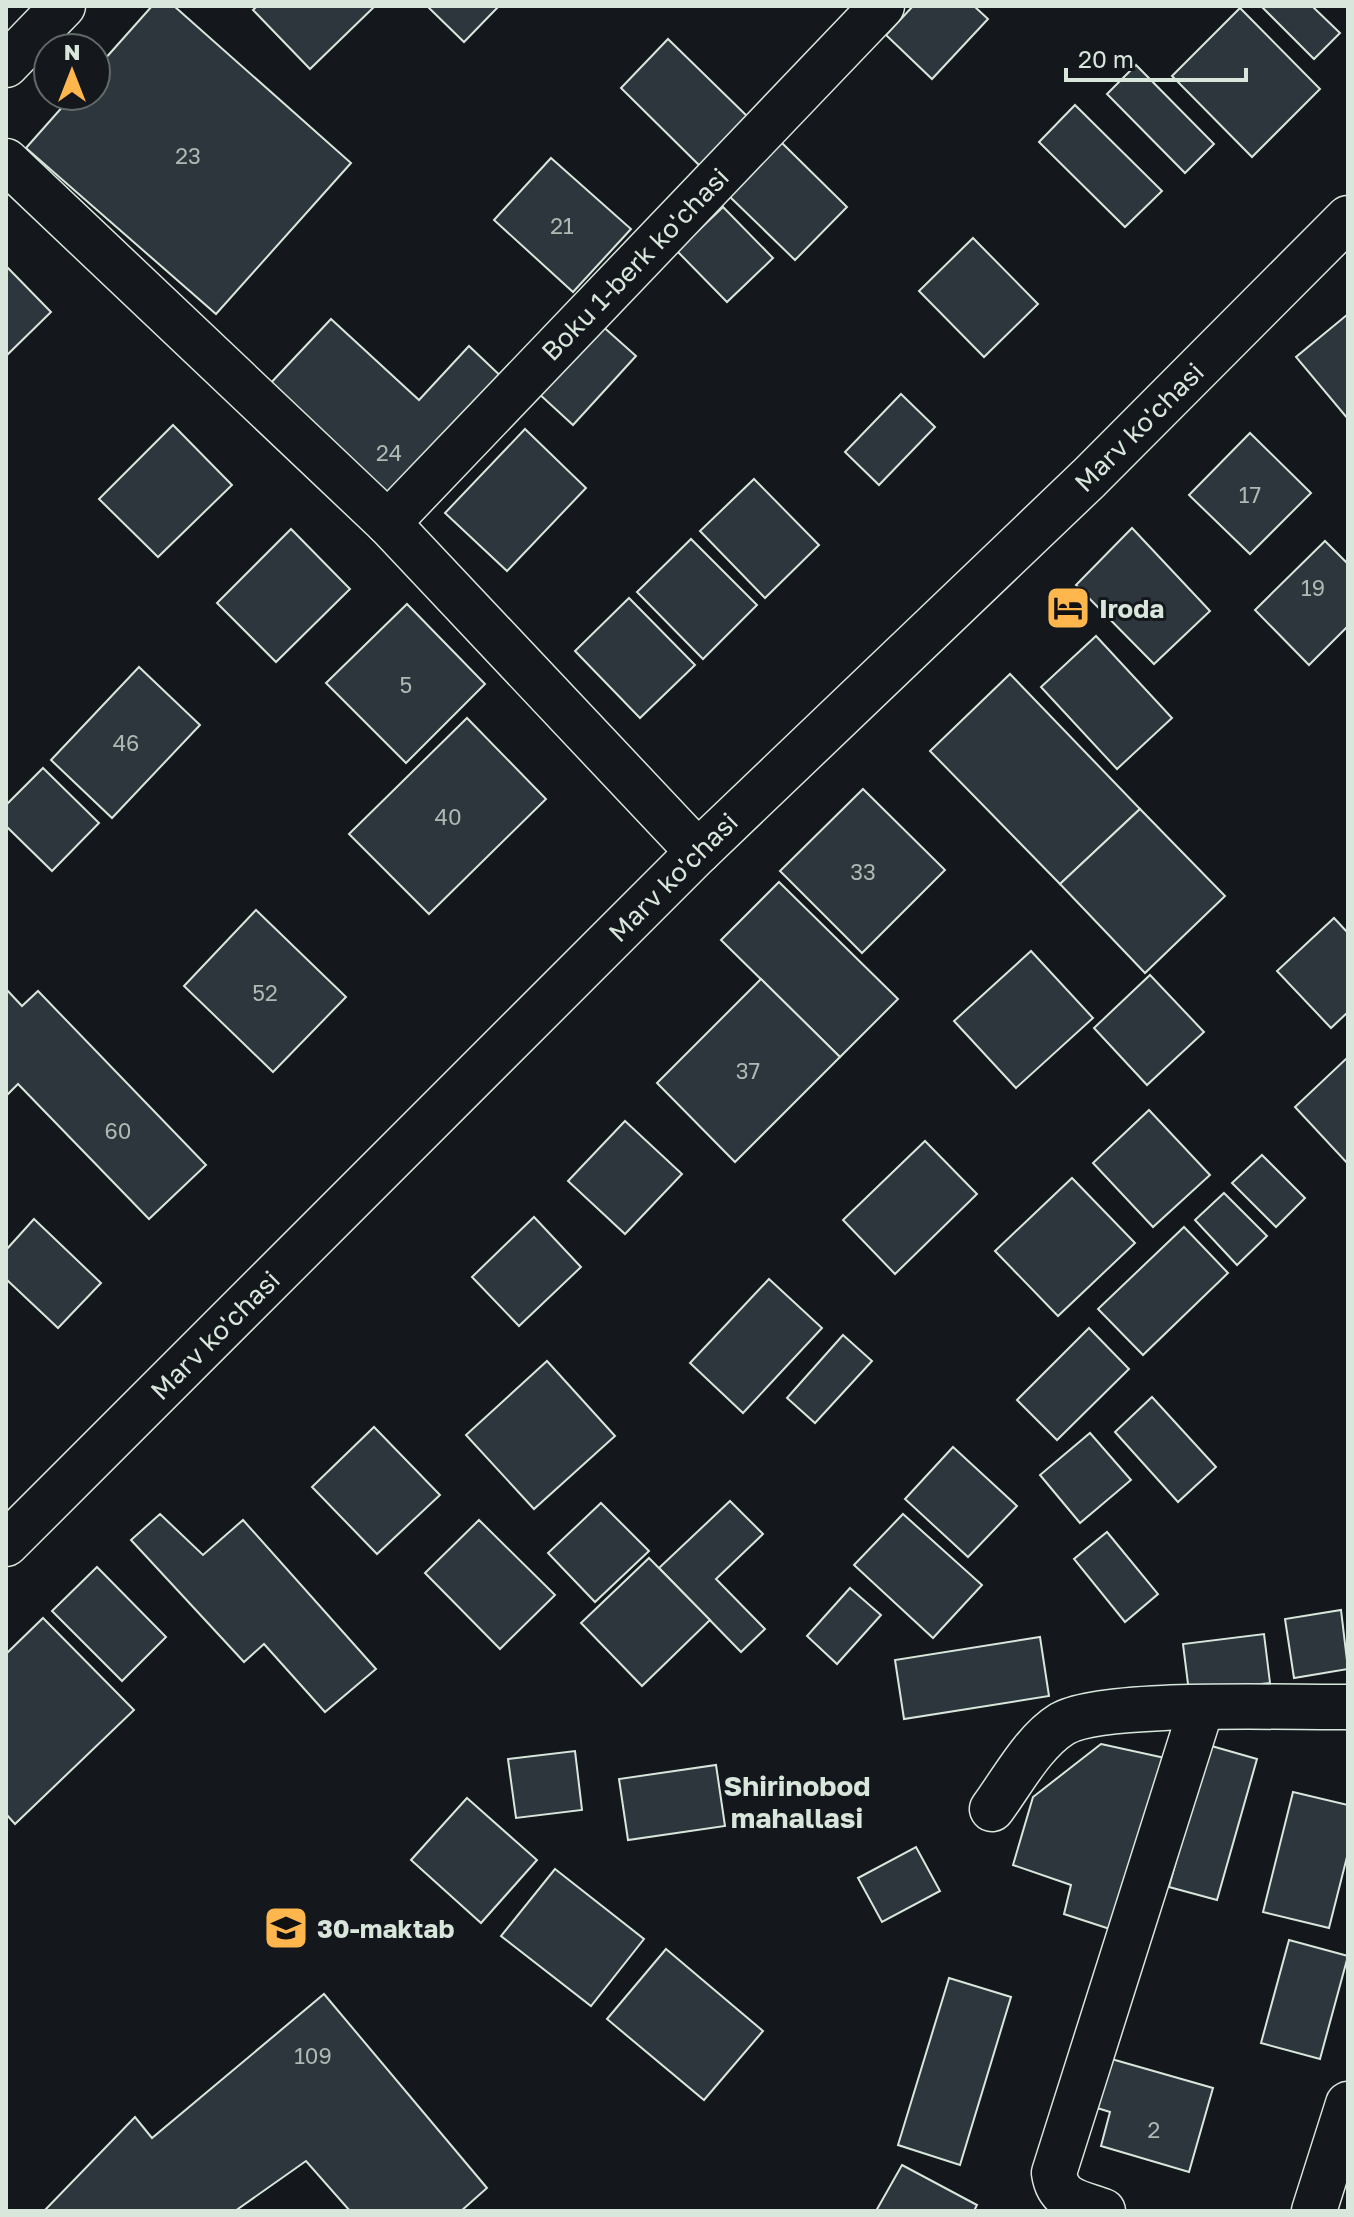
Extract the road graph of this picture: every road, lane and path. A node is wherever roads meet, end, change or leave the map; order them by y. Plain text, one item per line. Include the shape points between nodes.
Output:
1 (63, 6) edge
2 (882, 6) edge
3 (6, 65) edge
4 (6, 161) edge
5 (1348, 218) edge
6 (388, 523) junction
7 (698, 852) junction
8 (6, 1544) edge
9 (1348, 1707) edge
10 (1201, 1709) junction
11 (992, 1809) dead end
12 (1348, 2104) edge
13 (1103, 2211) edge
14 (1314, 2211) edge

1 - 3 street
2 - 6 street, Boku 1-berk ko'chasi
4 - 6 street
5 - 7 street, Marv ko'chasi via 1089,478
6 - 7 street
7 - 8 street, Marv ko'chasi
9 - 10 street
10 - 11 street via 1097,1713 1064,1722 1048,1734
10 - 13 street via 1054,2173 1056,2190 1064,2197
12 - 14 street

